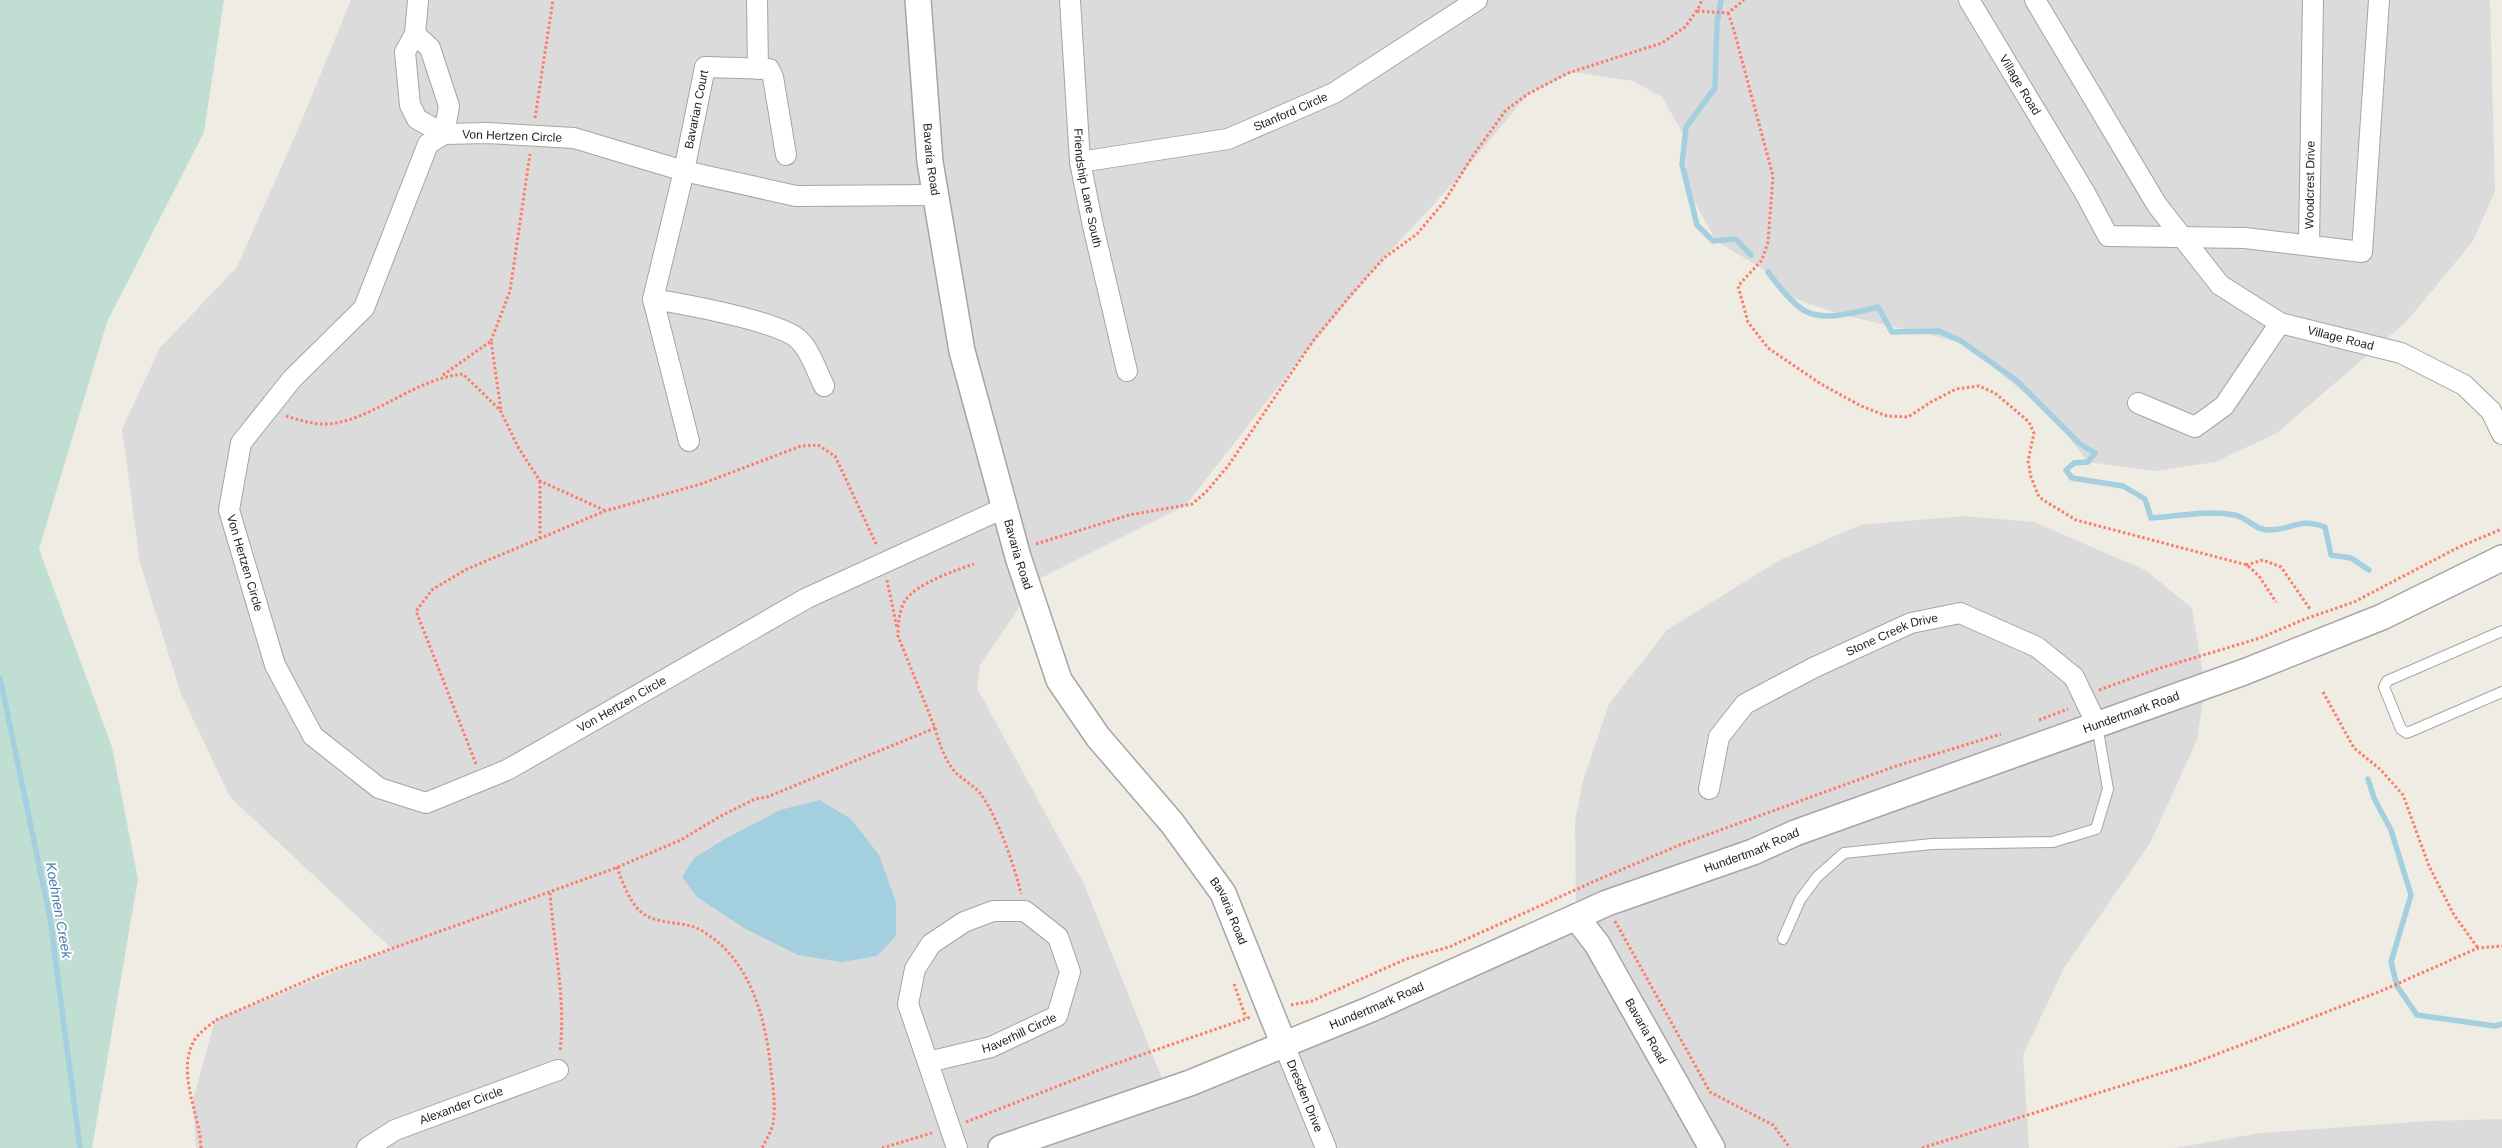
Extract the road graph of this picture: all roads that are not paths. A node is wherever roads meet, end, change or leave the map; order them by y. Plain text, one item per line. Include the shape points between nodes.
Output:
1 (418, 0) edge
2 (757, 0) edge
3 (918, 0) edge
4 (1070, 0) edge
5 (1477, 0) edge
6 (1969, 0) edge
7 (2035, 0) edge
8 (2313, 0) edge
9 (2379, 0) edge
10 (415, 34) junction
11 (758, 69) junction
12 (444, 134) junction
13 (786, 155) dead end
14 (1080, 162) junction
15 (684, 171) junction
16 (935, 195) junction
17 (2182, 236) junction
18 (2309, 244) junction
19 (653, 298) junction
20 (2280, 322) junction
21 (1127, 371) dead end
22 (824, 386) dead end
23 (2138, 403) dead end
24 (2502, 434) edge
25 (689, 441) dead end
26 (1004, 508) junction
27 (2502, 558) edge
28 (2502, 631) edge
29 (2502, 692) edge
30 (2097, 725) junction
31 (1709, 789) dead end
32 (1576, 917) junction
33 (1783, 939) dead end
34 (1284, 1045) junction
35 (928, 1062) junction
36 (558, 1070) road end
37 (367, 1148) edge
38 (957, 1148) edge
39 (1001, 1148) edge
40 (1326, 1148) edge
41 (1712, 1148) edge

1 - 10 street
2 - 11 street
3 - 16 street, Bavaria Road
4 - 14 street, Friendship Lane South
5 - 14 street, Stanford Circle via 1334,93 1228,139
6 - 17 street, Village Road via 2108,236
7 - 17 street, Village Road via 2158,205
8 - 18 street, Woodcrest Drive
9 - 18 street via 2362,252
10 - 12 street via 430,48 449,106
10 - 12 street via 404,52 410,104 417,119
11 - 13 street via 770,69 773,77
11 - 15 street, Bavarian Court via 705,66
12 - 15 street, Von Hertzen Circle via 574,138
12 - 26 street, Von Hertzen Circle via 428,144 364,308 292,379 242,443 229,510 275,665 313,736 379,788 426,803 507,770 806,598
14 - 21 street, Friendship Lane South
15 - 16 street, Von Hertzen Circle via 796,196
15 - 19 street, Bavarian Court
16 - 26 street, Bavaria Road via 962,351
17 - 18 street, Woodcrest Drive
17 - 20 street, Village Road via 2220,285
19 - 22 street via 779,328 799,339
19 - 25 street, Bavarian Court
20 - 23 street via 2224,406 2195,427
20 - 24 street, Village Road via 2401,353 2464,385 2491,411
26 - 34 street, Bavaria Road via 1058,680 1098,736 1172,823 1223,893
27 - 30 street, Hundertmark Road via 2382,617 2244,672
28 - 29 lane via 2387,680 2384,687 2400,729 2407,733
30 - 31 street, Stone Creek Drive via 2074,677 2038,647 1960,613 1911,623 1813,668 1745,704 1720,737
30 - 32 street, Hundertmark Road via 1795,833 1753,852
30 - 33 lane via 2108,789 2096,829 2053,842 1932,844 1844,852 1817,877 1800,900
32 - 34 street, Hundertmark Road via 1371,1010
32 - 41 street, Bavaria Road via 1597,944
34 - 39 street, Hundertmark Road via 1190,1083
34 - 40 street, Dresden Drive
35 - 35 street, Haverhill Circle via 908,1004 914,969 931,944 964,922 993,911 1025,912 1058,937 1070,972 1057,1016 991,1047
35 - 38 street
36 - 37 street, Alexander Circle via 395,1130

